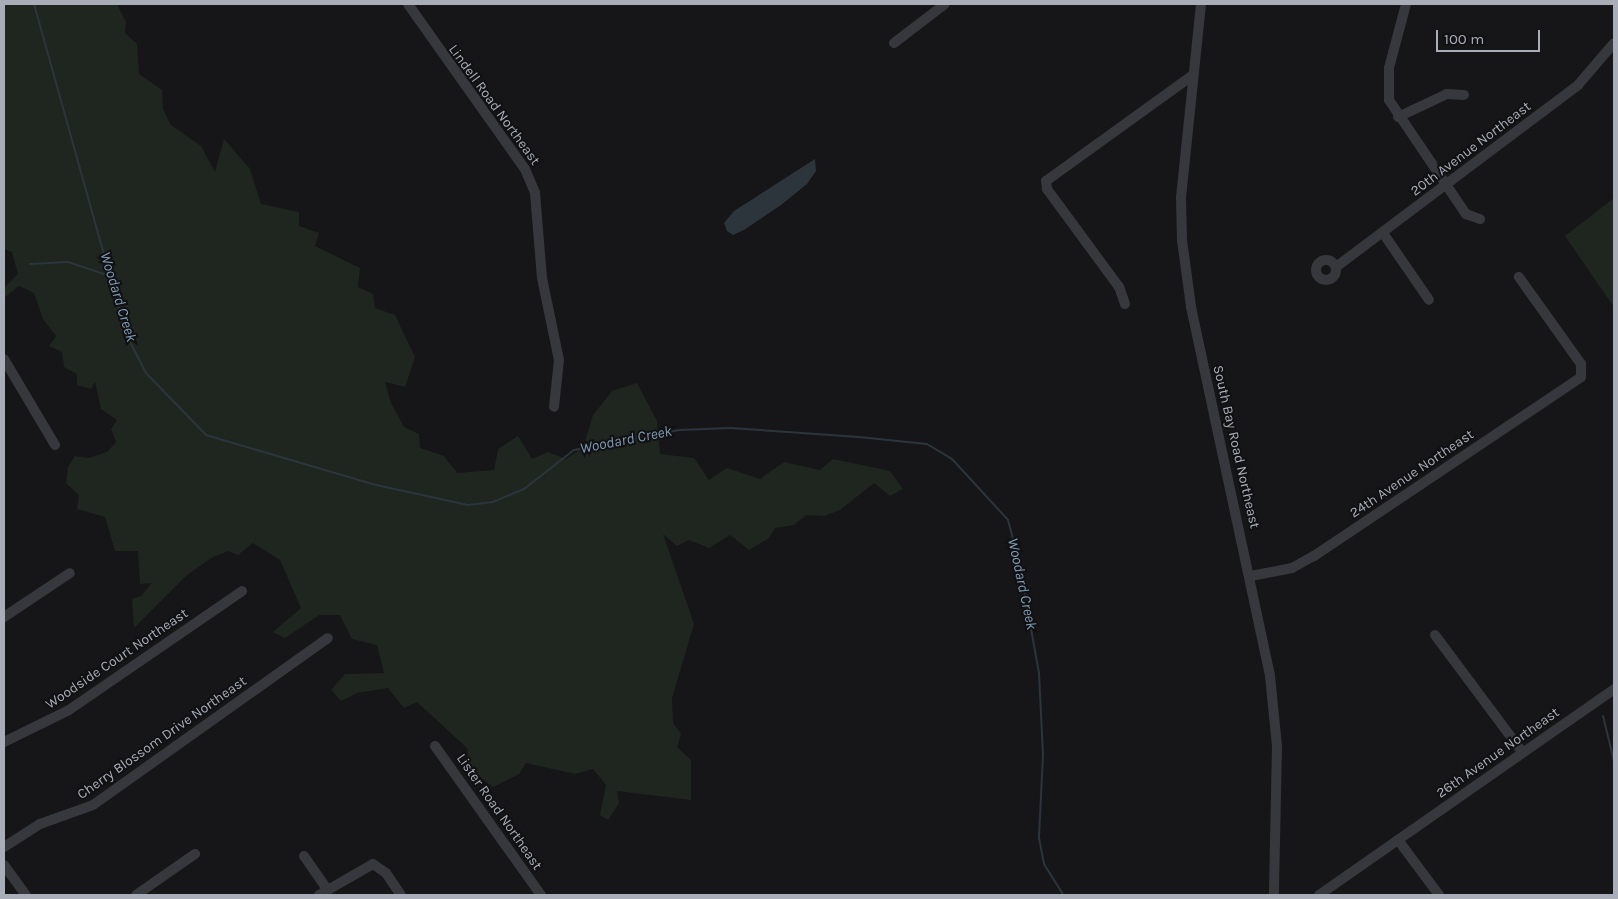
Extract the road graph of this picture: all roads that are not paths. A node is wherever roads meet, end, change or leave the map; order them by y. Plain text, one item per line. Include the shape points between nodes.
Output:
1 (408, 4) edge
2 (945, 4) edge
3 (1201, 4) edge
4 (1406, 4) edge
5 (894, 43) dead end
6 (1614, 43) edge
7 (1193, 75) junction
8 (1464, 95) dead end
9 (1398, 118) junction
10 (1446, 185) junction
11 (1480, 219) dead end
12 (1382, 233) junction
13 (1336, 267) dead end
14 (1519, 277) dead end
15 (1429, 300) dead end
16 (1125, 304) dead end
17 (4, 359) edge
18 (554, 407) dead end
19 (56, 445) dead end
20 (70, 573) dead end
21 (1251, 576) junction
22 (242, 591) dead end
23 (4, 617) edge
24 (1435, 635) dead end
25 (328, 638) dead end
26 (1614, 688) edge
27 (4, 742) edge
28 (435, 746) dead end
29 (1523, 753) junction
30 (1398, 840) junction
31 (4, 847) edge
32 (195, 854) dead end
33 (304, 856) dead end
34 (4, 865) edge
35 (323, 892) edge
36 (26, 895) edge
37 (136, 895) edge
38 (401, 895) edge
39 (541, 895) edge
40 (1274, 895) edge
41 (1319, 895) edge
42 (1439, 895) edge

1 - 18 street, Lindell Road Northeast via 525,169 535,193 542,278 559,360
2 - 5 street
3 - 7 street, South Bay Road Northeast
4 - 9 street via 1387,79
6 - 10 street, 20th Avenue Northeast via 1578,84
7 - 16 street via 1046,181 1047,189 1119,288
7 - 21 street, South Bay Road Northeast via 1181,198 1184,262
8 - 9 street via 1447,94
9 - 10 street
10 - 11 street via 1466,214
10 - 12 street, 20th Avenue Northeast
12 - 13 street, 20th Avenue Northeast
12 - 15 street
14 - 21 street, 24th Avenue Northeast via 1581,364 1581,377 1314,556 1287,570
17 - 19 street
20 - 23 street
21 - 40 street, South Bay Road Northeast via 1270,676 1277,746
22 - 27 street, Woodside Court Northeast via 69,710
24 - 29 street
25 - 31 street, Cherry Blossom Drive Northeast via 93,805 40,824
26 - 29 street, 26th Avenue Northeast
28 - 39 street, Lister Road Northeast
29 - 30 street, 26th Avenue Northeast
30 - 41 street, 26th Avenue Northeast
30 - 42 street
32 - 37 street
33 - 35 street
34 - 36 street
35 - 38 street via 373,864 386,873

